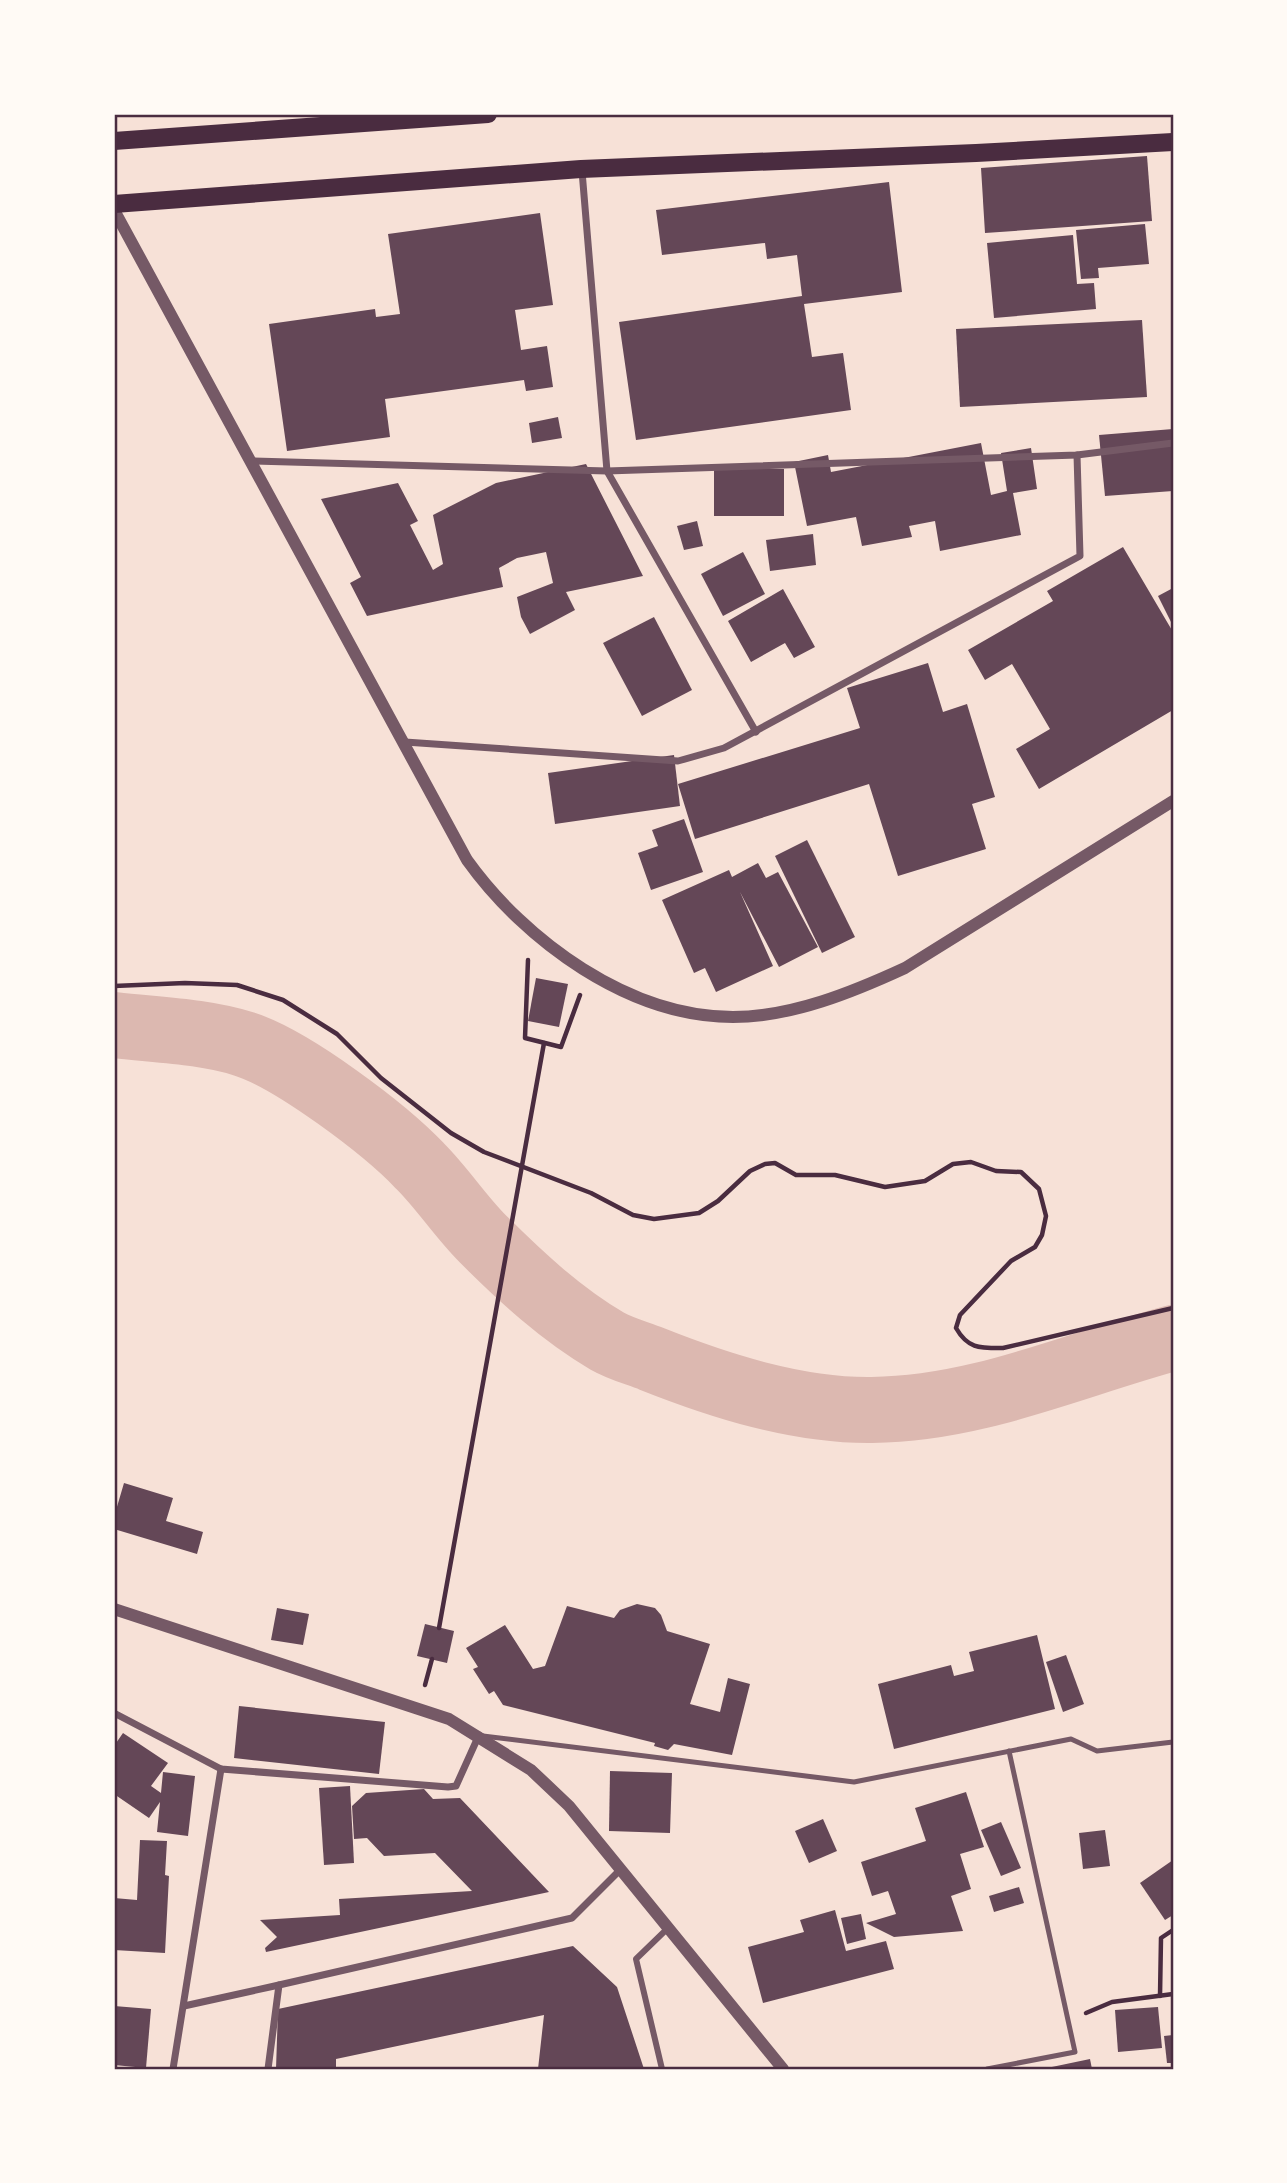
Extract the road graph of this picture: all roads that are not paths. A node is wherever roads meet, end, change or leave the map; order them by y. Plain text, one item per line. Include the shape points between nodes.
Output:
1 (488, 114) edge
2 (114, 141) edge
3 (1173, 142) edge
4 (581, 169) junction
5 (114, 204) edge
6 (114, 210) edge
7 (1173, 443) edge
8 (1077, 455) junction
9 (251, 461) junction
10 (607, 471) junction
11 (756, 732) junction
12 (405, 742) junction
13 (1173, 801) edge
14 (114, 1609) edge
15 (114, 1713) edge
16 (479, 1735) junction
17 (1173, 1742) edge
18 (1009, 1751) junction
19 (221, 1769) junction
20 (620, 1870) junction
21 (668, 1928) junction
22 (279, 1985) junction
23 (184, 2006) junction
24 (173, 2069) edge
25 (268, 2069) edge
26 (662, 2069) edge
27 (783, 2069) edge
28 (987, 2069) edge

1 - 2 main road
3 - 4 main road
4 - 5 main road
4 - 10 street
6 - 9 street
7 - 8 street
8 - 10 street
8 - 11 street via 1080,556
9 - 10 street
9 - 12 street
10 - 11 street
11 - 12 street via 724,748 678,761
12 - 13 street via 467,860 492,895 529,928 568,959 642,999 686,1012 733,1017 816,1003 905,968
14 - 16 street via 419,1708
15 - 19 street
16 - 18 lane via 854,1782
16 - 19 street via 456,1786
16 - 20 street via 531,1770
17 - 18 lane via 1097,1751 1071,1739
18 - 28 lane via 1075,2052
19 - 23 street
20 - 21 street
20 - 22 street via 572,1918
21 - 26 street via 636,1959
21 - 27 street
22 - 23 street
22 - 25 street
23 - 24 street

